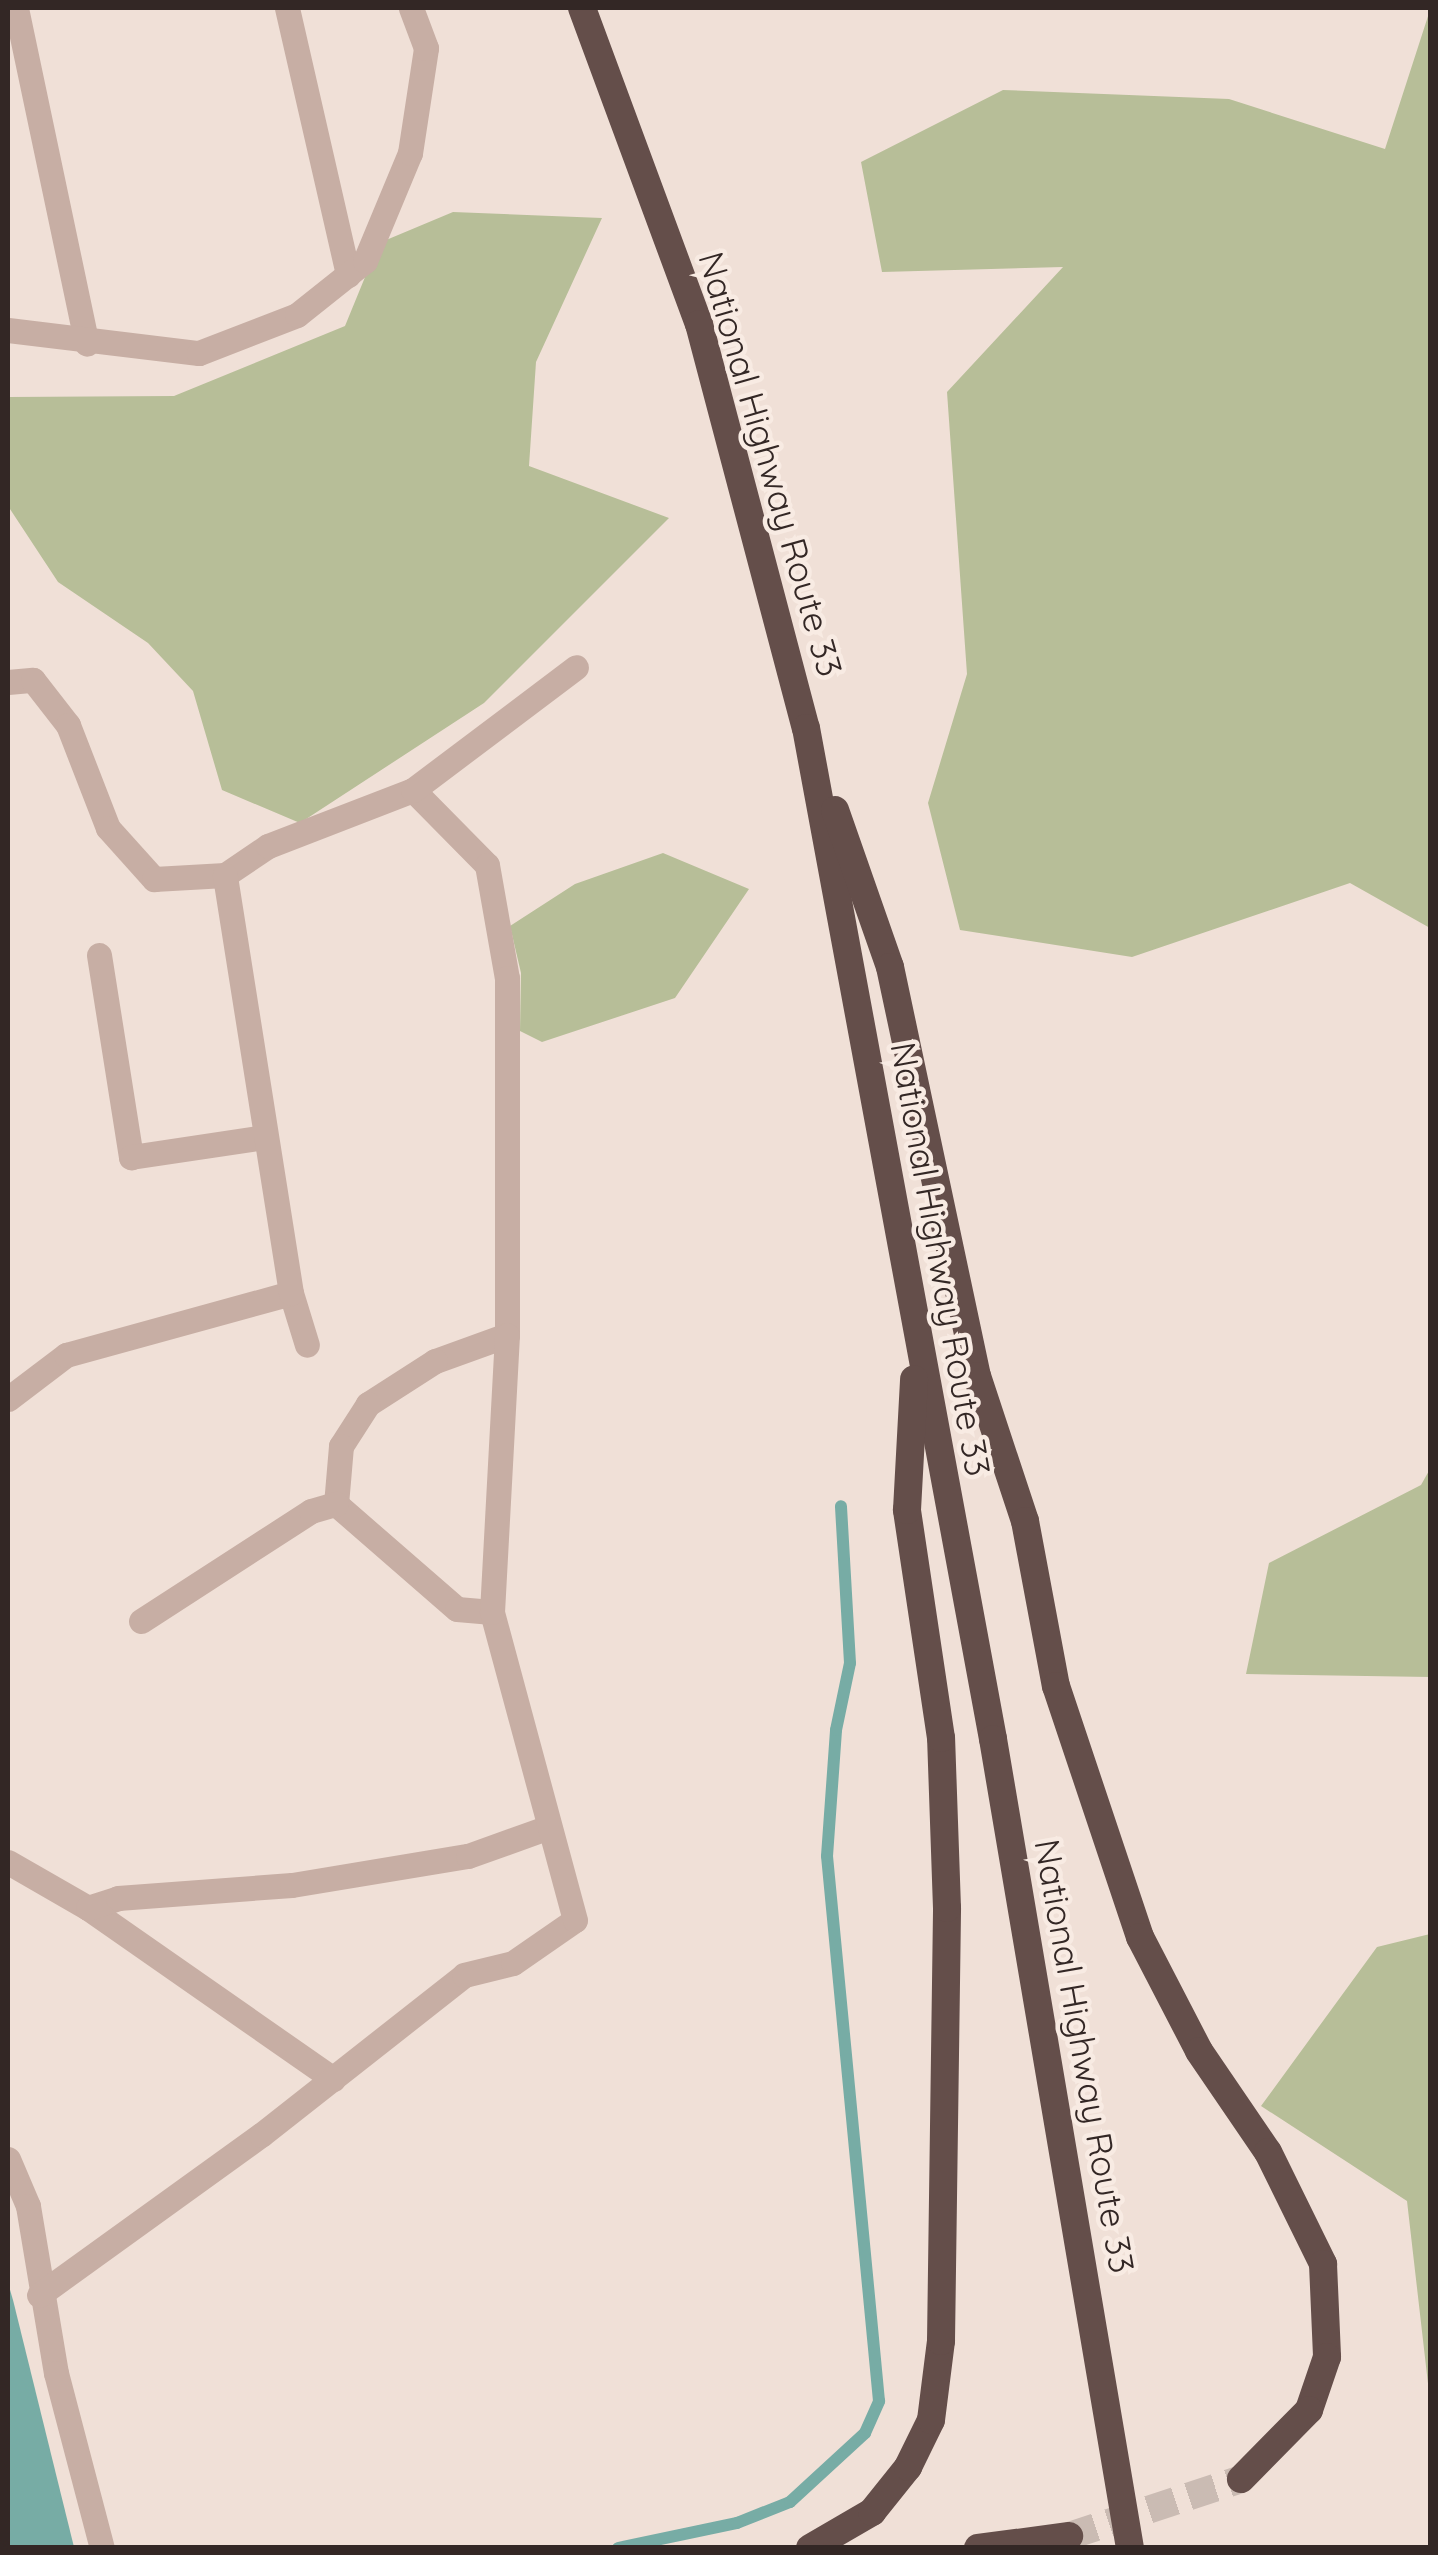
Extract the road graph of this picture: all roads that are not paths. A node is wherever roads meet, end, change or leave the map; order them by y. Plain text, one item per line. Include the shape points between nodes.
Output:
1 (16, 8) edge
2 (288, 8) edge
3 (411, 8) edge
4 (582, 8) edge
5 (348, 275) junction
6 (8, 330) edge
7 (88, 344) junction
8 (576, 667) dead end
9 (8, 682) edge
10 (806, 728) junction
11 (413, 790) junction
12 (224, 875) junction
13 (100, 956) dead end
14 (266, 1137) junction
15 (291, 1293) junction
16 (916, 1333) junction
17 (507, 1335) junction
18 (307, 1345) dead end
19 (8, 1399) edge
20 (336, 1504) junction
21 (492, 1612) junction
22 (141, 1621) dead end
23 (549, 1827) junction
24 (8, 1862) edge
25 (88, 1908) junction
26 (333, 2078) junction
27 (8, 2159) edge
28 (39, 2295) junction
29 (1242, 2480) tunnel mouth
30 (1068, 2536) tunnel mouth
31 (102, 2548) edge
32 (810, 2548) edge
33 (978, 2548) edge
34 (1130, 2548) edge

1 - 7 street
2 - 5 street
3 - 5 street via 426,48 410,153 365,261
4 - 10 highway, National Highway Route 33 via 699,324
5 - 7 street via 298,315 199,353
6 - 7 street
8 - 11 street
9 - 12 street via 33,680 68,726 108,828 154,878
10 - 16 highway, National Highway Route 33
10 - 29 highway via 890,967 977,1376 1025,1521 1056,1686 1140,1937 1199,2052 1268,2152 1323,2264 1327,2357 1309,2410
11 - 12 street via 268,846
11 - 17 street via 487,865 504,959
12 - 14 street
13 - 14 street via 131,1157
14 - 15 street
15 - 18 street
15 - 19 street via 66,1355
16 - 32 highway via 907,1510 941,1738 947,1908 941,2341 931,2420 908,2467 872,2512
16 - 34 highway, National Highway Route 33
17 - 20 street via 435,1360 368,1404 340,1446
17 - 21 street
20 - 21 street via 457,1609
20 - 22 street via 311,1511
21 - 23 street
23 - 25 street via 468,1856 292,1885 118,1898
23 - 26 street via 574,1920 512,1964 464,1976
24 - 25 street
25 - 26 street
26 - 28 street
27 - 28 street via 28,2206
28 - 31 street
30 - 33 highway

